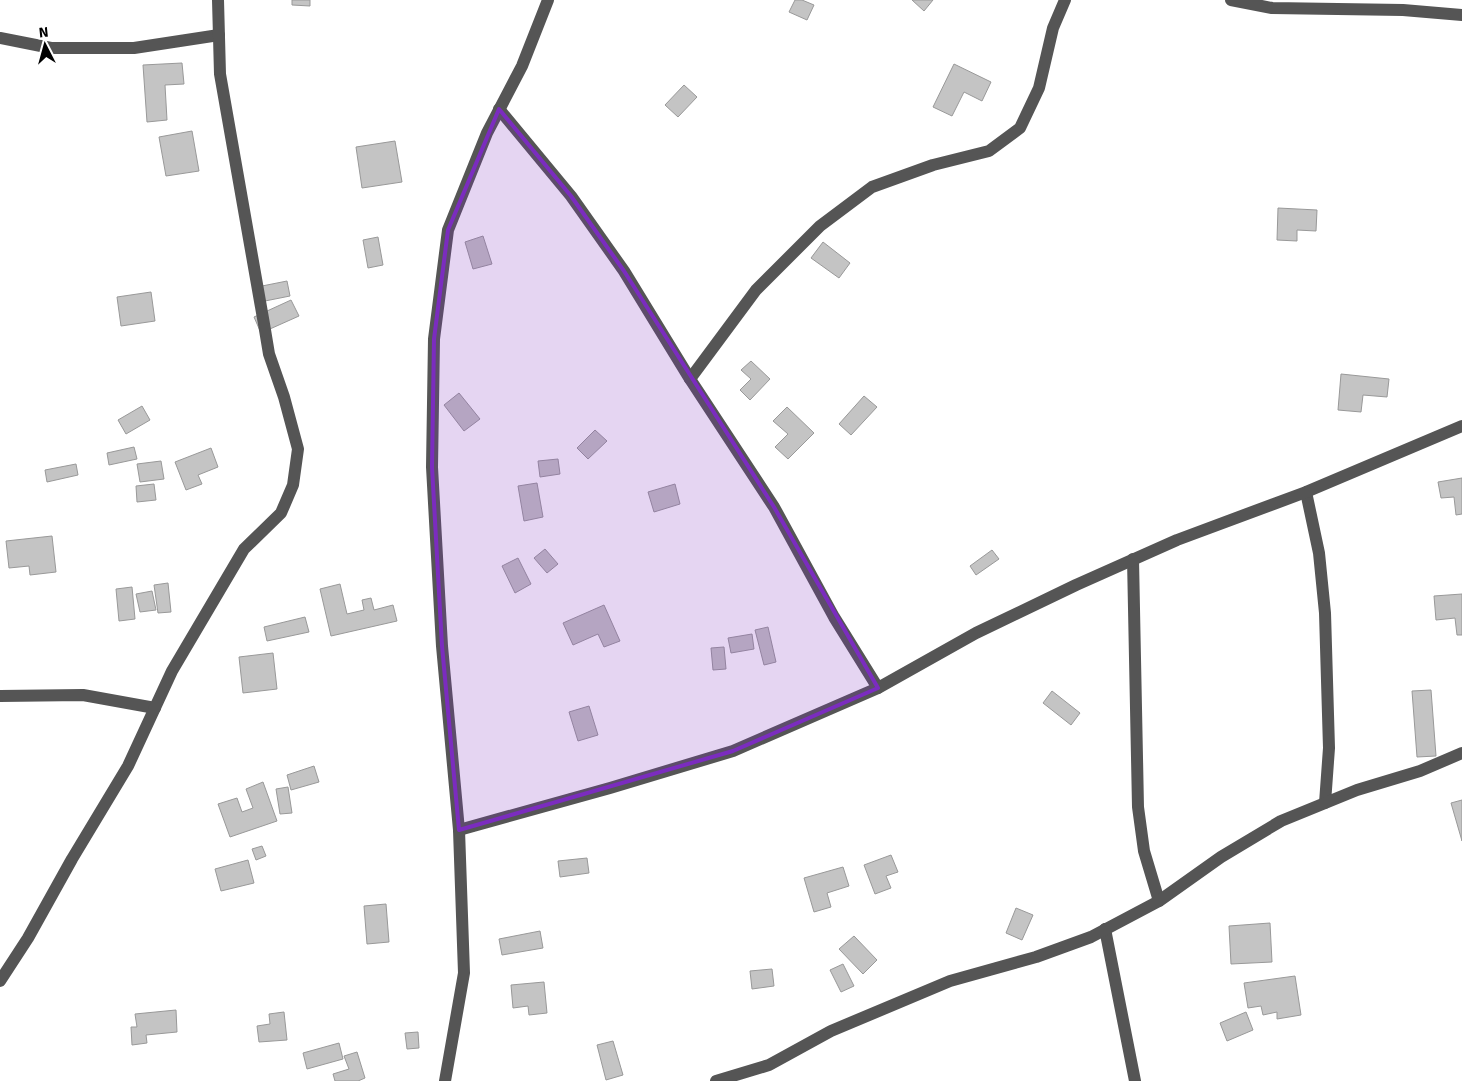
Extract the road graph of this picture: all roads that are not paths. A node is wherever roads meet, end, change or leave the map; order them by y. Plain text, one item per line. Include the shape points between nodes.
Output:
1 (218, 0) edge
2 (548, 0) edge
3 (1065, 0) edge
4 (1231, 0) edge
5 (1462, 15) edge
6 (219, 35) junction
7 (0, 38) edge
8 (499, 109) junction
9 (690, 379) junction
10 (1462, 426) edge
11 (1306, 492) junction
12 (1133, 559) junction
13 (878, 688) junction
14 (0, 696) edge
15 (155, 708) junction
16 (1462, 753) edge
17 (1324, 803) junction
18 (459, 830) junction
19 (1159, 901) junction
20 (1105, 929) junction
21 (0, 981) edge
22 (445, 1081) edge
23 (716, 1081) edge
24 (1135, 1081) edge

1 - 6 street
2 - 8 street via 522,66
3 - 9 street via 1053,28 1039,88 1020,128 989,151 934,165 872,187 820,226 756,290
4 - 5 street via 1272,8 1403,10
6 - 7 street via 134,48 51,48
6 - 15 street via 220,74 269,354 298,449 293,485 281,513 244,550 172,671
8 - 9 street via 577,203 624,271
8 - 18 street via 448,230 434,339 434,507 442,646
9 - 13 street via 774,507 834,617
10 - 11 street
11 - 12 street
11 - 17 street via 1319,554 1325,614 1329,748
12 - 13 street via 976,633
12 - 19 street via 1138,807 1144,851
13 - 18 street via 733,750
14 - 15 street via 83,695
15 - 21 street via 128,766
16 - 17 street via 1420,771
17 - 19 street via 1273,826 1221,857
18 - 22 street via 464,973
19 - 20 street
20 - 23 street via 1036,958 950,981 831,1031 769,1065
20 - 24 street

